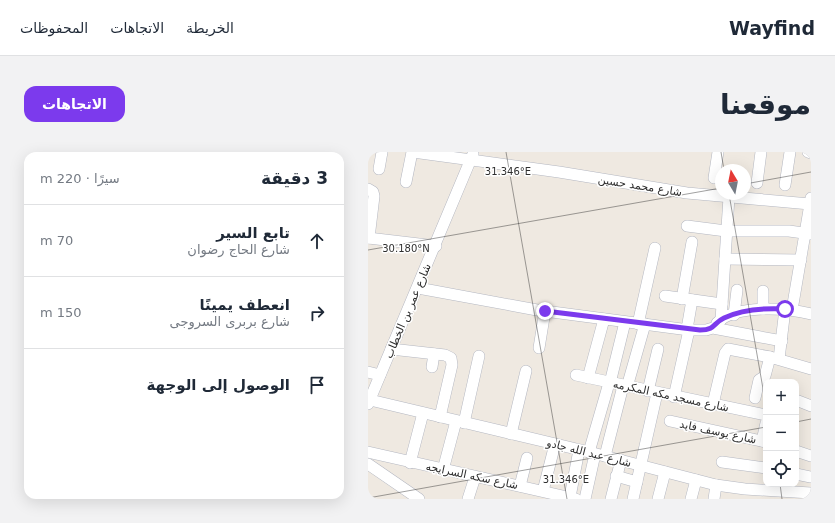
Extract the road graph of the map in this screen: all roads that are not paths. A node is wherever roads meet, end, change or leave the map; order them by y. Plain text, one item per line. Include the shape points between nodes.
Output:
1 (382, 152) edge
2 (413, 152) edge
3 (718, 152) edge
4 (761, 152) edge
5 (790, 152) edge
6 (808, 152) edge
7 (811, 153) edge
8 (473, 156) edge
9 (379, 169) dead end
10 (714, 178) dead end
11 (406, 182) dead end
12 (757, 183) dead end
13 (785, 184) dead end
14 (368, 188) edge
15 (715, 196) edge
16 (751, 198) edge
17 (811, 199) edge
18 (729, 200) edge
19 (687, 226) dead end
20 (726, 231) junction
21 (808, 233) edge
22 (368, 238) edge
23 (692, 242) dead end
24 (436, 246) junction
25 (655, 248) dead end
26 (807, 248) edge
27 (725, 259) junction
28 (801, 260) junction
29 (418, 288) junction
30 (737, 290) dead end
31 (763, 291) dead end
32 (665, 296) dead end
33 (687, 299) junction
34 (722, 304) junction
35 (763, 309) junction
36 (789, 309) junction
37 (545, 311) junction
38 (811, 314) edge
39 (734, 315) junction
40 (604, 319) junction
41 (625, 322) junction
42 (641, 324) junction
43 (717, 324) junction
44 (688, 330) junction
45 (782, 341) junction
46 (539, 348) dead end
47 (391, 349) junction
48 (658, 349) dead end
49 (434, 354) junction
50 (480, 356) dead end
51 (775, 358) junction
52 (432, 367) dead end
53 (811, 369) edge
54 (526, 371) dead end
55 (368, 372) edge
56 (380, 375) junction
57 (576, 376) dead end
58 (588, 378) junction
59 (609, 383) junction
60 (625, 386) junction
61 (652, 392) junction
62 (674, 397) junction
63 (755, 398) dead end
64 (369, 399) edge
65 (799, 401) edge
66 (713, 404) junction
67 (811, 406) edge
68 (423, 413) junction
69 (763, 414) edge
70 (599, 416) junction
71 (440, 417) junction
72 (614, 420) junction
73 (670, 421) dead end
74 (460, 422) junction
75 (511, 434) junction
76 (763, 441) edge
77 (555, 444) junction
78 (368, 452) edge
79 (799, 452) edge
80 (592, 453) junction
81 (811, 456) edge
82 (527, 458) dead end
83 (621, 460) junction
84 (722, 462) dead end
85 (410, 463) junction
86 (368, 464) edge
87 (641, 466) junction
88 (763, 468) edge
89 (443, 470) junction
90 (665, 472) junction
91 (799, 475) edge
92 (616, 476) junction
93 (475, 477) junction
94 (811, 478) edge
95 (696, 480) junction
96 (637, 482) junction
97 (716, 485) junction
98 (520, 486) junction
99 (543, 492) junction
100 (811, 493) edge
101 (759, 495) edge
102 (795, 496) edge
103 (572, 498) edge
104 (419, 499) edge
105 (468, 499) edge
106 (585, 499) edge
107 (611, 499) edge
108 (634, 499) edge
109 (658, 499) edge
110 (691, 499) edge
111 (714, 499) edge

1 - 9 street
2 - 8 street, شارع محمد حسين
2 - 11 street
3 - 10 street
4 - 12 street
5 - 13 street
6 - 7 street
8 - 15 street, شارع محمد حسين via 672,191
8 - 24 street, شارع عمر بن الخطاب
14 - 22 street via 374,196
16 - 17 street, شارع محمد حسين
17 - 21 street
18 - 20 street
19 - 20 street
20 - 21 street
20 - 27 street
21 - 26 street
22 - 24 street
23 - 33 street
24 - 29 street, شارع عمر بن الخطاب
25 - 42 street
26 - 28 street
27 - 28 street
27 - 34 street
28 - 36 street
29 - 37 street
29 - 47 street, شارع عمر بن الخطاب
30 - 39 street
31 - 35 street
32 - 33 street
33 - 34 street
33 - 44 street
34 - 43 street
35 - 36 street
35 - 39 street
36 - 38 street
36 - 45 street
37 - 40 street
37 - 46 street
39 - 43 street
40 - 41 street
40 - 58 street
41 - 42 street
41 - 59 street
42 - 44 street
42 - 60 street
43 - 44 street via 706,330
43 - 45 street
44 - 62 street
45 - 51 street
47 - 49 street
47 - 56 street, شارع عمر بن الخطاب
48 - 61 street
49 - 52 street
49 - 71 street via 447,355 453,363
50 - 74 street
51 - 53 street
51 - 63 street via 765,376 759,380
51 - 66 street via 727,350
54 - 75 street
55 - 56 street
56 - 64 street, شارع عمر بن الخطاب
57 - 58 street, شارع مسجد مكه المكرمه
58 - 59 street, شارع مسجد مكه المكرمه
59 - 60 street, شارع مسجد مكه المكرمه
59 - 70 street
60 - 61 street, شارع مسجد مكه المكرمه
60 - 72 street
61 - 62 street, شارع مسجد مكه المكرمه
61 - 87 street
62 - 66 street, شارع مسجد مكه المكرمه
64 - 68 street, شارع عبد الله جادو
65 - 67 street
66 - 69 street, شارع مسجد مكه المكرمه
68 - 71 street, شارع عبد الله جادو
68 - 85 street
70 - 72 street
70 - 80 street
71 - 74 street, شارع عبد الله جادو
72 - 80 street
73 - 76 street, شارع يوسف فايد
74 - 75 street, شارع عبد الله جادو
74 - 89 street
75 - 77 street, شارع عبد الله جادو
77 - 80 street, شارع عبد الله جادو
77 - 99 street
78 - 85 street, شارع سكه السرايجه
79 - 81 street
80 - 83 street, شارع عبد الله جادو
80 - 103 street
80 - 106 street
82 - 98 street
83 - 87 street, شارع عبد الله جادو
83 - 92 street
84 - 88 street
85 - 89 street, شارع سكه السرايجه
86 - 104 street
87 - 90 street, شارع عبد الله جادو
87 - 96 street
89 - 93 street, شارع سكه السرايجه
90 - 95 street, شارع عبد الله جادو
90 - 109 street
91 - 94 street
92 - 96 street
92 - 107 street
93 - 98 street, شارع سكه السرايجه
93 - 105 street
95 - 97 street, شارع عبد الله جادو
95 - 110 street
96 - 108 street
97 - 101 street, شارع عبد الله جادو
97 - 111 street
98 - 99 street, شارع سكه السرايجه
99 - 103 street, شارع سكه السرايجه
100 - 102 street, شارع عبد الله جادو
101 - 102 street, شارع عبد الله جادو

